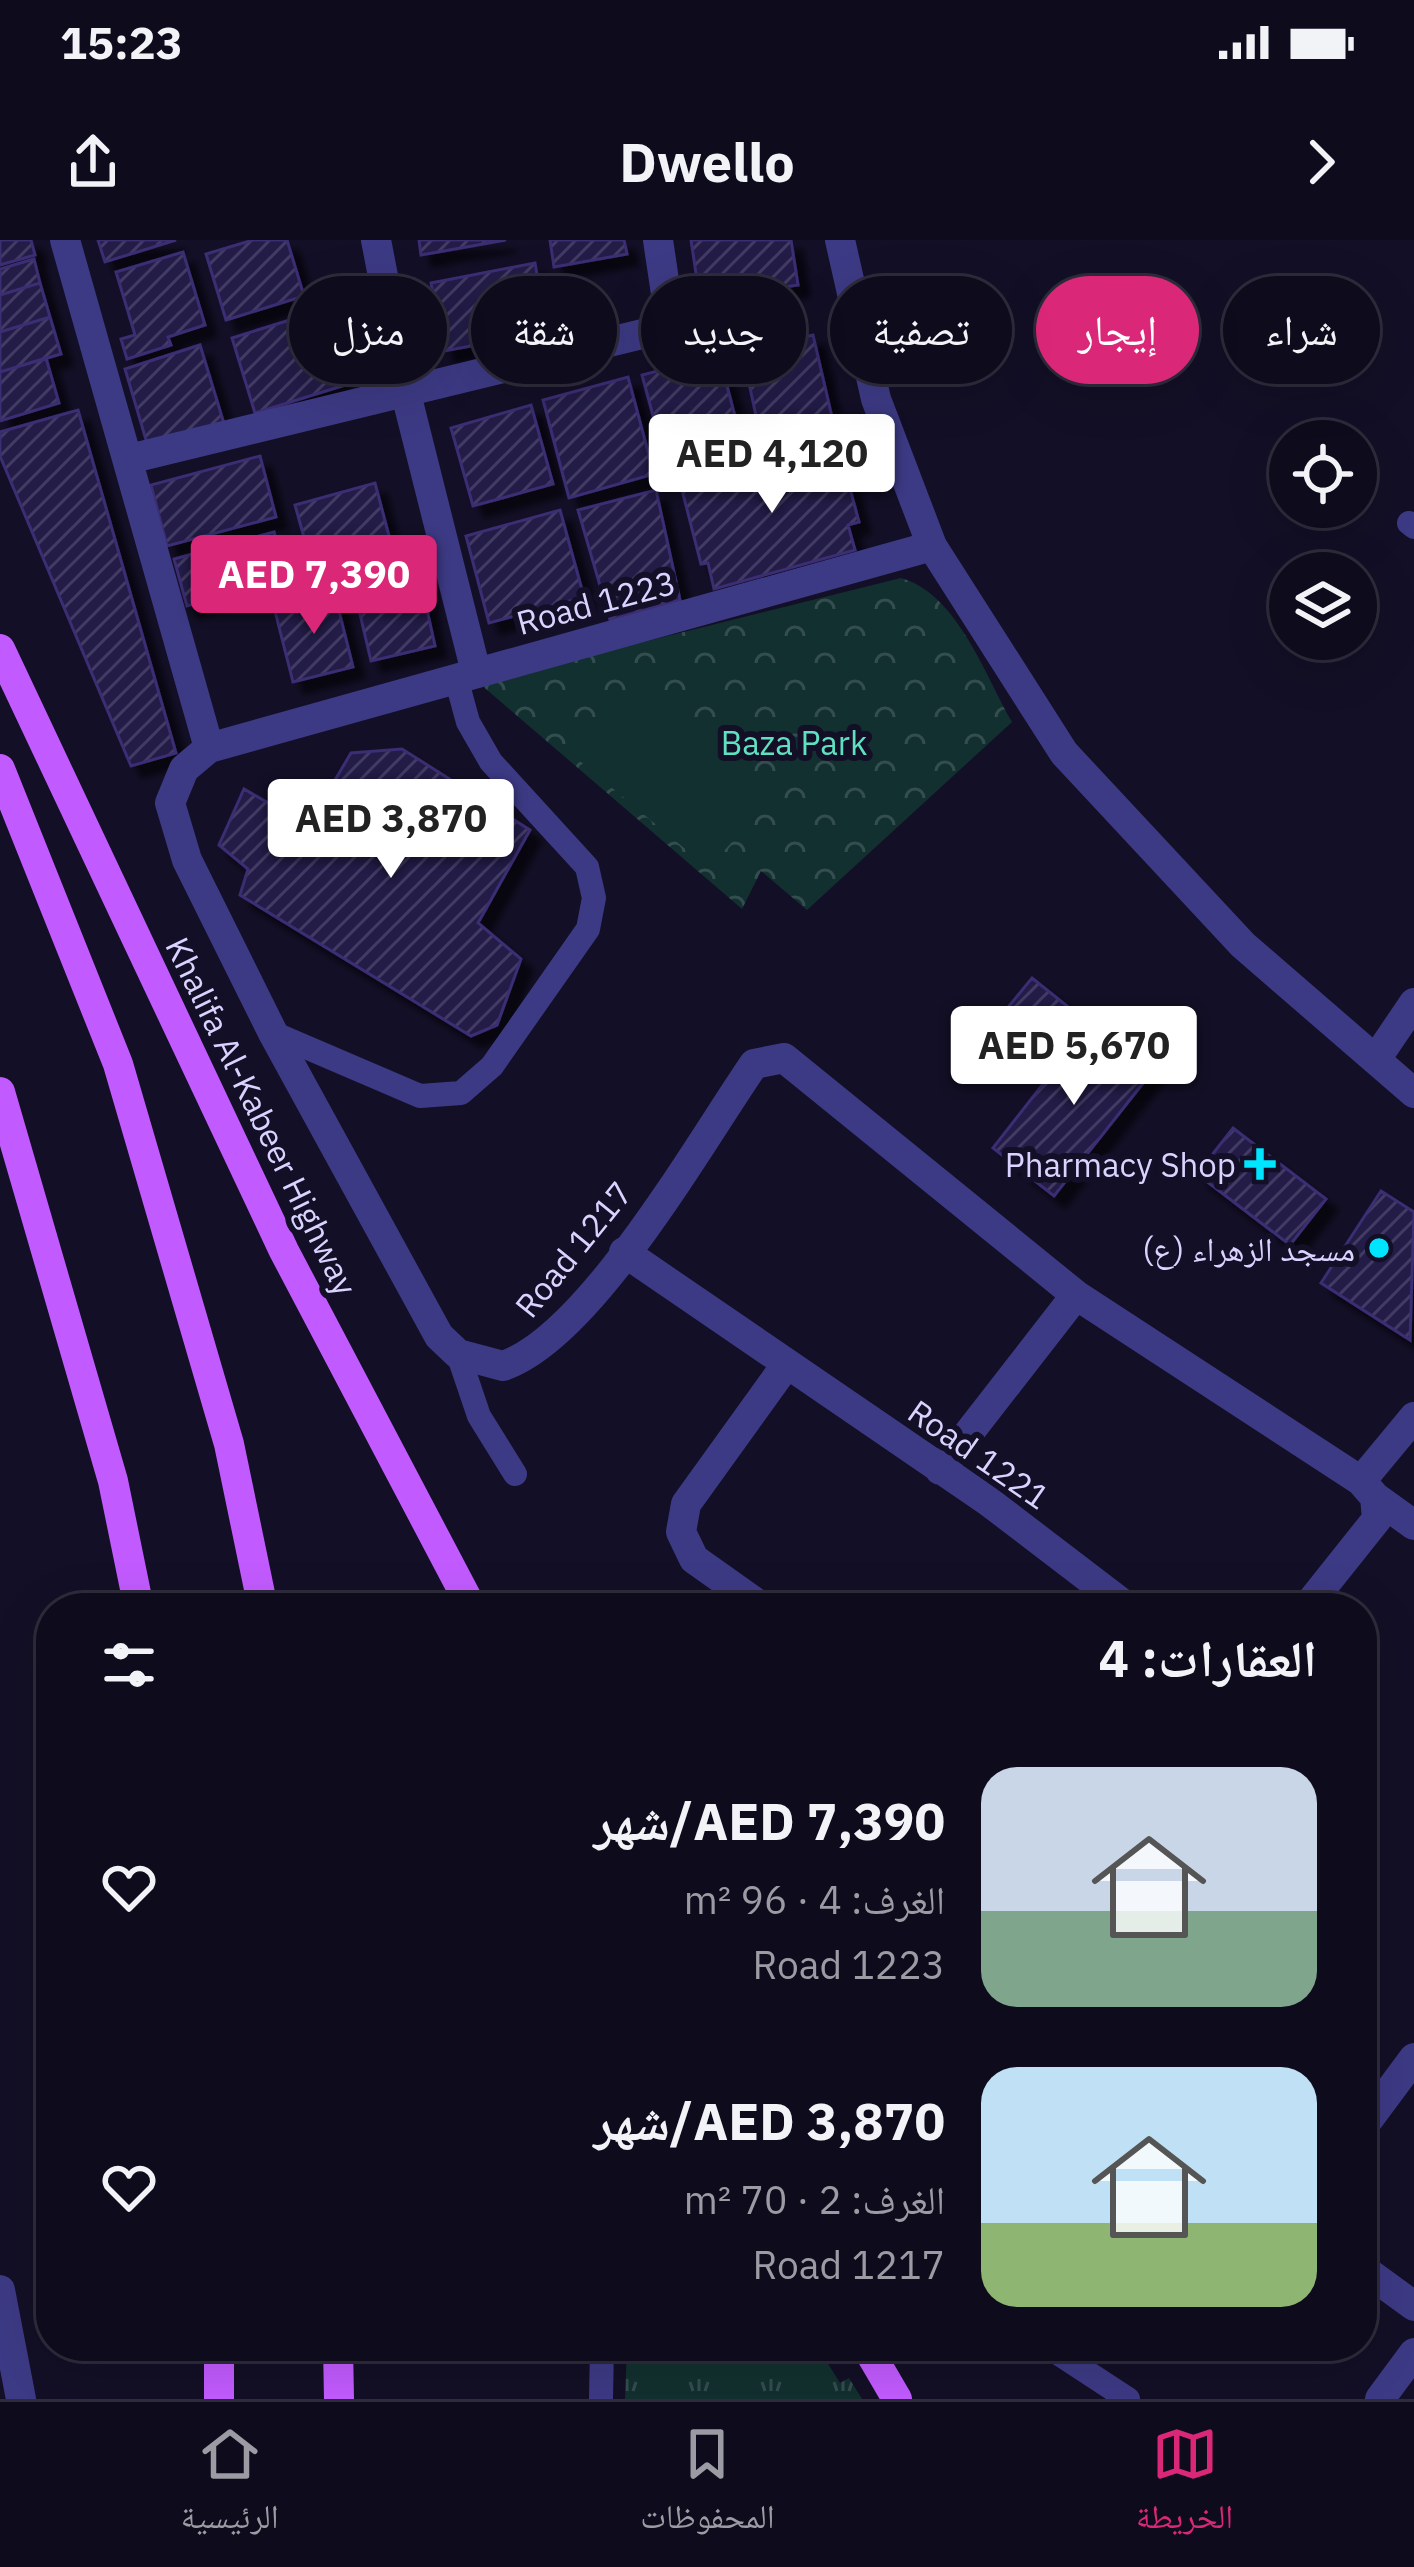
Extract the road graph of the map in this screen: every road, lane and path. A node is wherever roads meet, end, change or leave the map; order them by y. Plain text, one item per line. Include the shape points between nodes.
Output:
1 (65, 240) edge
2 (376, 240) edge
3 (658, 240) edge
4 (840, 240) edge
5 (663, 276) edge
6 (641, 334) edge
7 (405, 389) junction
8 (129, 459) junction
9 (932, 546) junction
10 (0, 649) edge
11 (466, 675) junction
12 (209, 748) junction
13 (0, 769) edge
14 (1414, 1004) edge
15 (273, 1033) junction
16 (1376, 1059) junction
17 (0, 1092) edge
18 (1414, 1093) edge
19 (624, 1252) junction
20 (1076, 1295) junction
21 (458, 1354) junction
22 (786, 1365) junction
23 (1414, 1418) edge
24 (940, 1470) junction
25 (514, 1474) dead end
26 (1371, 1499) junction
27 (1414, 1525) edge
28 (136, 1593) edge
29 (260, 1593) edge
30 (464, 1593) edge
31 (742, 1593) edge
32 (1108, 1593) edge
33 (1315, 1593) edge
34 (1414, 2058) edge
35 (1377, 2108) edge
36 (1377, 2279) edge
37 (0, 2290) edge
38 (1414, 2306) edge
39 (1414, 2353) edge
40 (219, 2361) edge
41 (338, 2361) edge
42 (602, 2361) edge
43 (871, 2361) edge
44 (1070, 2361) edge
45 (22, 2399) edge
46 (219, 2399) edge
47 (339, 2399) edge
48 (601, 2399) edge
49 (897, 2399) edge
50 (1128, 2399) edge
51 (1380, 2399) edge

1 - 8 street
2 - 7 street
3 - 5 street
4 - 9 street via 876,399
6 - 7 street
7 - 8 street
7 - 11 street
8 - 12 street
9 - 11 street, Road 1223
9 - 16 street via 1064,753 1121,820 1243,945
10 - 30 main road, Khalifa Al-Kabeer Highway via 284,1251
11 - 12 street, Road 1223
11 - 15 lane via 468,722 491,762 587,867 594,898 588,928 492,1066 461,1093 420,1096
12 - 15 street via 176,780 170,802 188,860
13 - 29 main road via 118,1064 229,1444
14 - 16 street
15 - 21 street via 440,1336
16 - 18 street
17 - 28 main road via 113,1481
19 - 20 street, Road 1217 via 754,1064 784,1058
19 - 21 street, Road 1217 via 535,1352 503,1366
19 - 22 street, Road 1221
20 - 24 street
20 - 26 street, Road 1217
21 - 25 lane via 479,1416
22 - 24 street, Road 1221
22 - 31 street via 686,1504 681,1532 694,1559
23 - 26 street
24 - 32 street, Road 1221
26 - 27 street, Road 1217
26 - 33 street
34 - 35 street
36 - 38 street
37 - 45 street
39 - 51 street
40 - 46 main road
41 - 47 main road
42 - 48 lane
43 - 49 main road
44 - 50 lane

